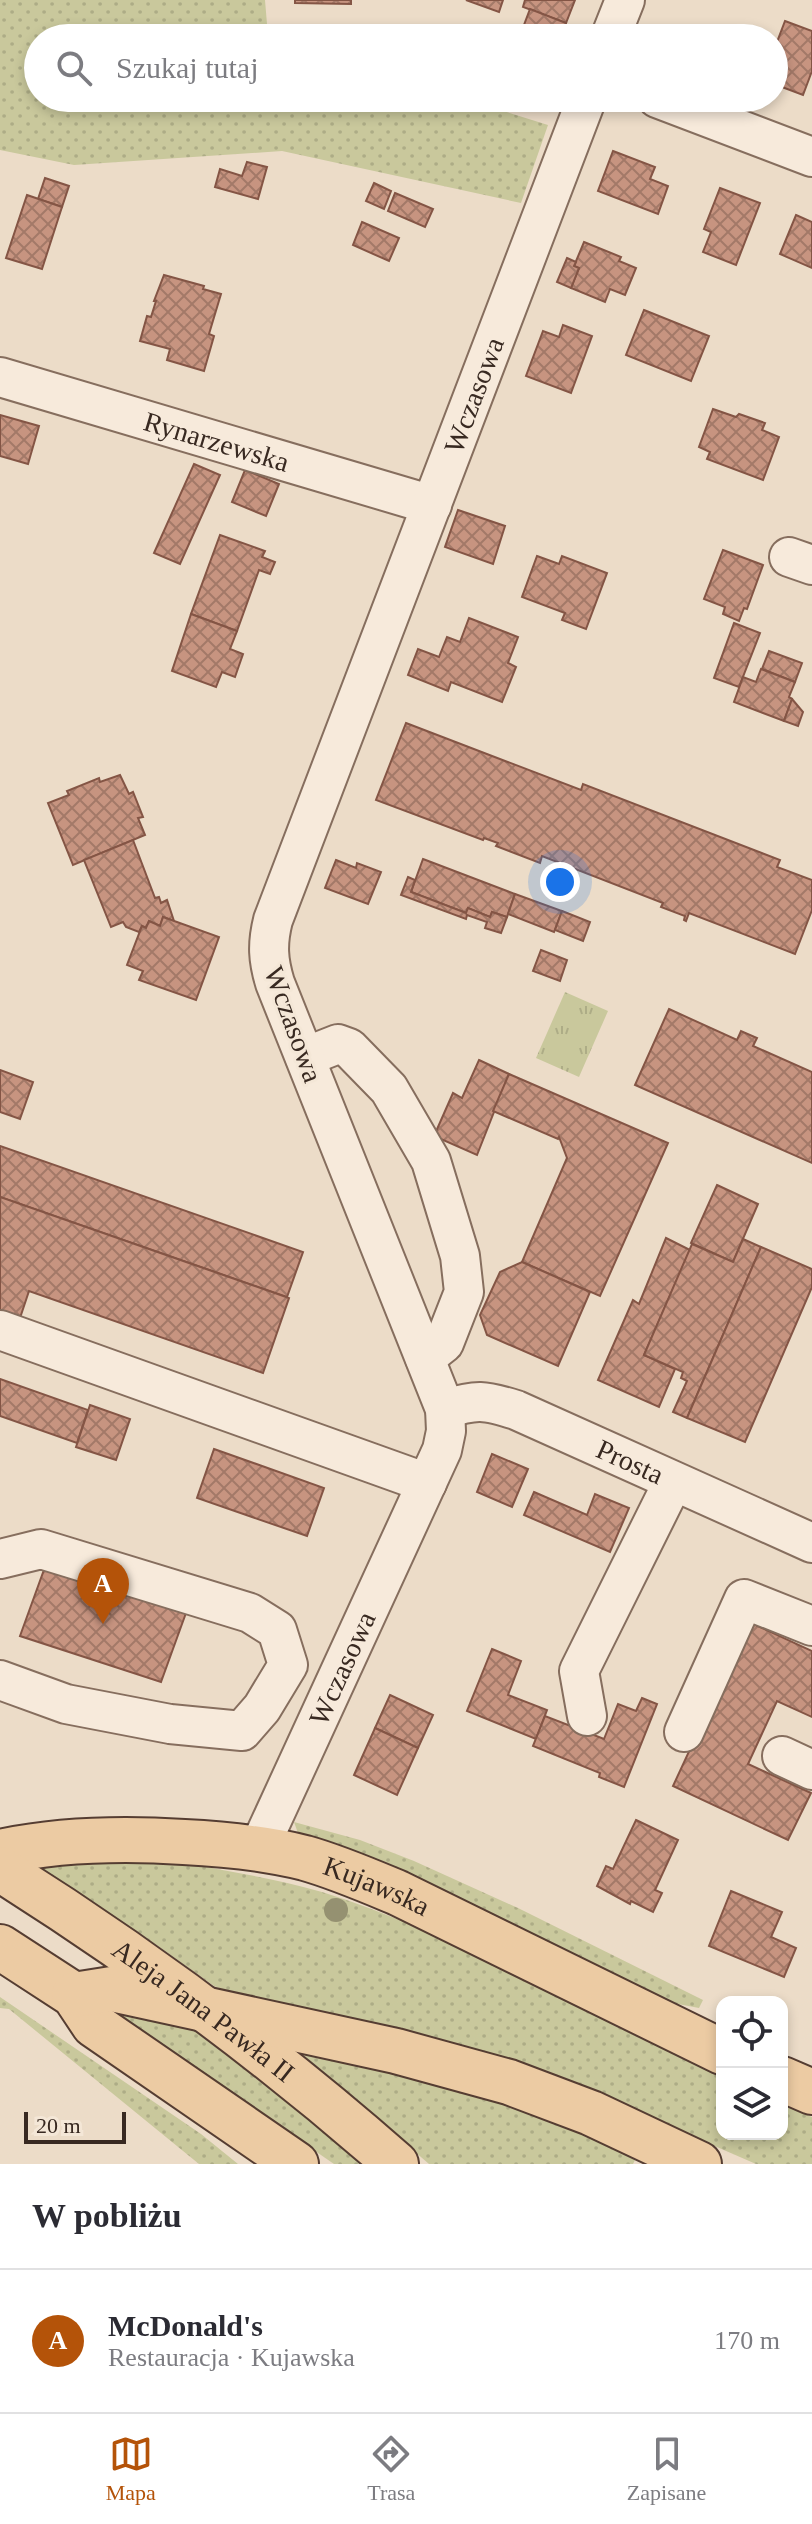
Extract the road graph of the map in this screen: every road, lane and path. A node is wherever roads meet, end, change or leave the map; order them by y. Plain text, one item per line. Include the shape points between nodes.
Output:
1 (625, 0) edge
2 (616, 24) edge
3 (582, 112) edge
4 (694, 112) edge
5 (812, 157) edge
6 (0, 377) edge
7 (432, 505) junction
8 (305, 1057) junction
9 (0, 1330) edge
10 (425, 1358) junction
11 (445, 1409) junction
12 (673, 1482) junction
13 (427, 1483) junction
14 (812, 1543) edge
15 (0, 1559) edge
16 (812, 1626) edge
17 (0, 1680) edge
18 (587, 1716) dead end
19 (684, 1732) dead end
20 (259, 1848) junction
21 (0, 1852) edge
22 (0, 1869) edge
23 (0, 1947) edge
24 (74, 1995) junction
25 (203, 2008) junction
26 (716, 2049) edge
27 (788, 2082) edge
28 (812, 2092) edge
29 (685, 2161) edge
30 (296, 2164) edge
31 (396, 2164) edge

1 - 2 street
3 - 7 street, Wczasowa
4 - 5 street
6 - 7 street, Rynarzewska
7 - 8 street, Wczasowa via 267,943 271,972
8 - 10 street, Wczasowa
8 - 10 street via 338,1044 349,1048 389,1089 431,1161 460,1256 464,1292 444,1343
9 - 13 street
10 - 11 street, Wczasowa
11 - 12 street, Prosta via 473,1400 492,1402
11 - 13 street, Wczasowa via 444,1440
12 - 14 street, Prosta
12 - 18 street via 579,1671
13 - 20 street, Wczasowa
15 - 17 street via 41,1549 250,1613 277,1630 288,1665 242,1731 66,1704
16 - 19 street via 744,1599
20 - 21 main road, Kujawska via 89,1839
20 - 26 main road, Kujawska via 331,1866 398,1893
22 - 25 main road, Aleja Jana Pawła II
23 - 24 main road
24 - 25 main road via 112,1989
24 - 30 main road via 94,2025
25 - 29 main road via 509,2082 591,2113
25 - 31 main road, Aleja Jana Pawła II
27 - 28 main road

